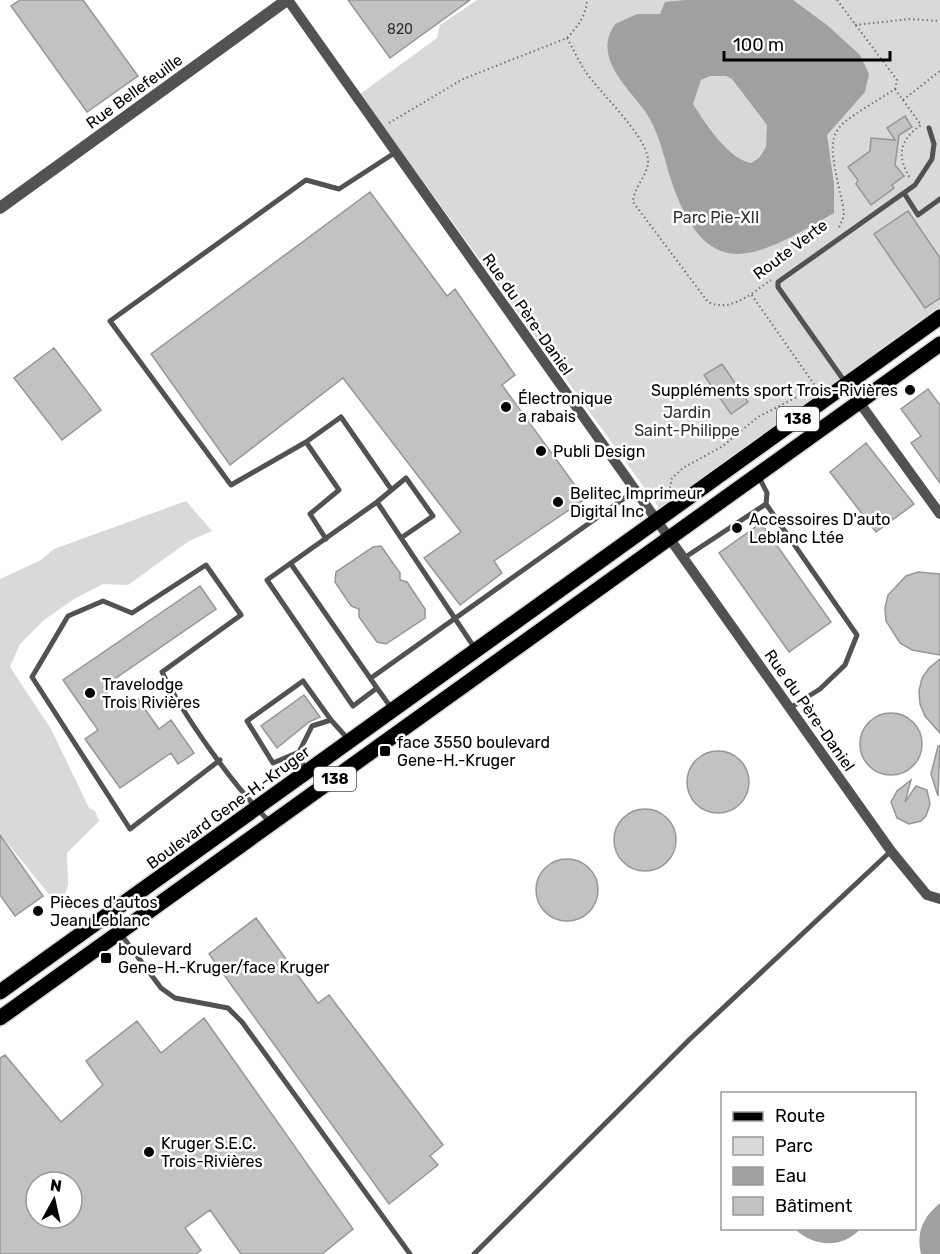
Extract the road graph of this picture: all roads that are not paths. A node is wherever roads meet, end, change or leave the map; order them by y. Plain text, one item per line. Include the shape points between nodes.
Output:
1 (287, 0) edge
2 (929, 128) dead end
3 (397, 152) junction
4 (932, 159) junction
5 (940, 160) edge
6 (904, 193) junction
7 (940, 199) edge
8 (0, 208) edge
9 (940, 317) edge
10 (940, 344) edge
11 (846, 384) junction
12 (859, 402) junction
13 (306, 442) junction
14 (758, 475) junction
15 (392, 489) junction
16 (636, 490) junction
17 (377, 502) junction
18 (766, 504) junction
19 (940, 514) edge
20 (658, 522) junction
21 (401, 538) junction
22 (326, 539) junction
23 (670, 539) junction
24 (684, 558) junction
25 (291, 564) junction
26 (455, 618) junction
27 (477, 651) junction
28 (489, 669) junction
29 (371, 678) junction
30 (377, 688) junction
31 (790, 708) junction
32 (393, 711) junction
33 (330, 720) junction
34 (350, 742) junction
35 (299, 752) junction
36 (220, 760) junction
37 (305, 774) junction
38 (256, 809) junction
39 (272, 824) junction
40 (891, 851) junction
41 (940, 899) edge
42 (107, 915) junction
43 (119, 933) junction
44 (0, 992) edge
45 (0, 1018) edge
46 (410, 1254) edge
47 (474, 1254) edge

1 - 3 street, Rue du Père-Daniel
1 - 8 street, Rue Bellefeuille
2 - 4 lane via 934,144
3 - 13 lane via 339,189 306,180 110,321 231,485
3 - 16 street, Rue du Père-Daniel
4 - 5 lane
4 - 6 lane via 926,172
6 - 7 lane via 918,215
6 - 11 lane via 778,282
9 - 11 main road, Boulevard Gene-H.-Kruger / 138
10 - 12 main road, 138
11 - 12 street
11 - 20 main road, Boulevard Gene-H.-Kruger / 138
12 - 14 main road, 138
12 - 19 street
13 - 15 lane via 341,417
13 - 22 lane via 339,490 310,514
14 - 18 lane via 767,493
14 - 23 main road, 138
15 - 17 lane
15 - 21 lane via 406,478 433,516
16 - 20 street, Rue du Père-Daniel
16 - 26 lane
17 - 21 lane
17 - 22 lane
18 - 24 lane
18 - 31 lane via 857,635 845,665 820,689
20 - 23 street, Rue du Père-Daniel
20 - 27 main road, Boulevard Gene-H.-Kruger / 138
21 - 26 lane
22 - 25 lane
23 - 24 street, Rue du Père-Daniel
23 - 28 main road, 138
24 - 31 street, Rue du Père-Daniel
25 - 29 lane
25 - 30 lane via 267,580 352,706
26 - 27 lane
26 - 29 lane
27 - 28 street
27 - 32 main road, Boulevard Gene-H.-Kruger / 138
28 - 39 main road, 138
29 - 30 lane
30 - 32 lane
31 - 40 street, Rue du Père-Daniel
32 - 34 main road, Boulevard Gene-H.-Kruger / 138
33 - 34 lane
33 - 35 lane via 312,726
33 - 35 lane via 303,681 247,722 273,763
34 - 37 main road, Boulevard Gene-H.-Kruger / 138
35 - 37 lane
36 - 36 lane via 162,672 241,615 206,565 132,613 103,602 68,616 32,677 130,829
36 - 38 lane
37 - 38 main road, Boulevard Gene-H.-Kruger / 138
38 - 39 lane
38 - 42 main road, Boulevard Gene-H.-Kruger / 138
39 - 43 main road, 138
40 - 41 street, Rue du Père-Daniel via 927,896
40 - 47 lane via 690,1039
42 - 43 lane
42 - 44 main road, Boulevard Gene-H.-Kruger / 138
43 - 45 main road, 138
43 - 46 lane via 161,988 175,998 228,1008 242,1022

